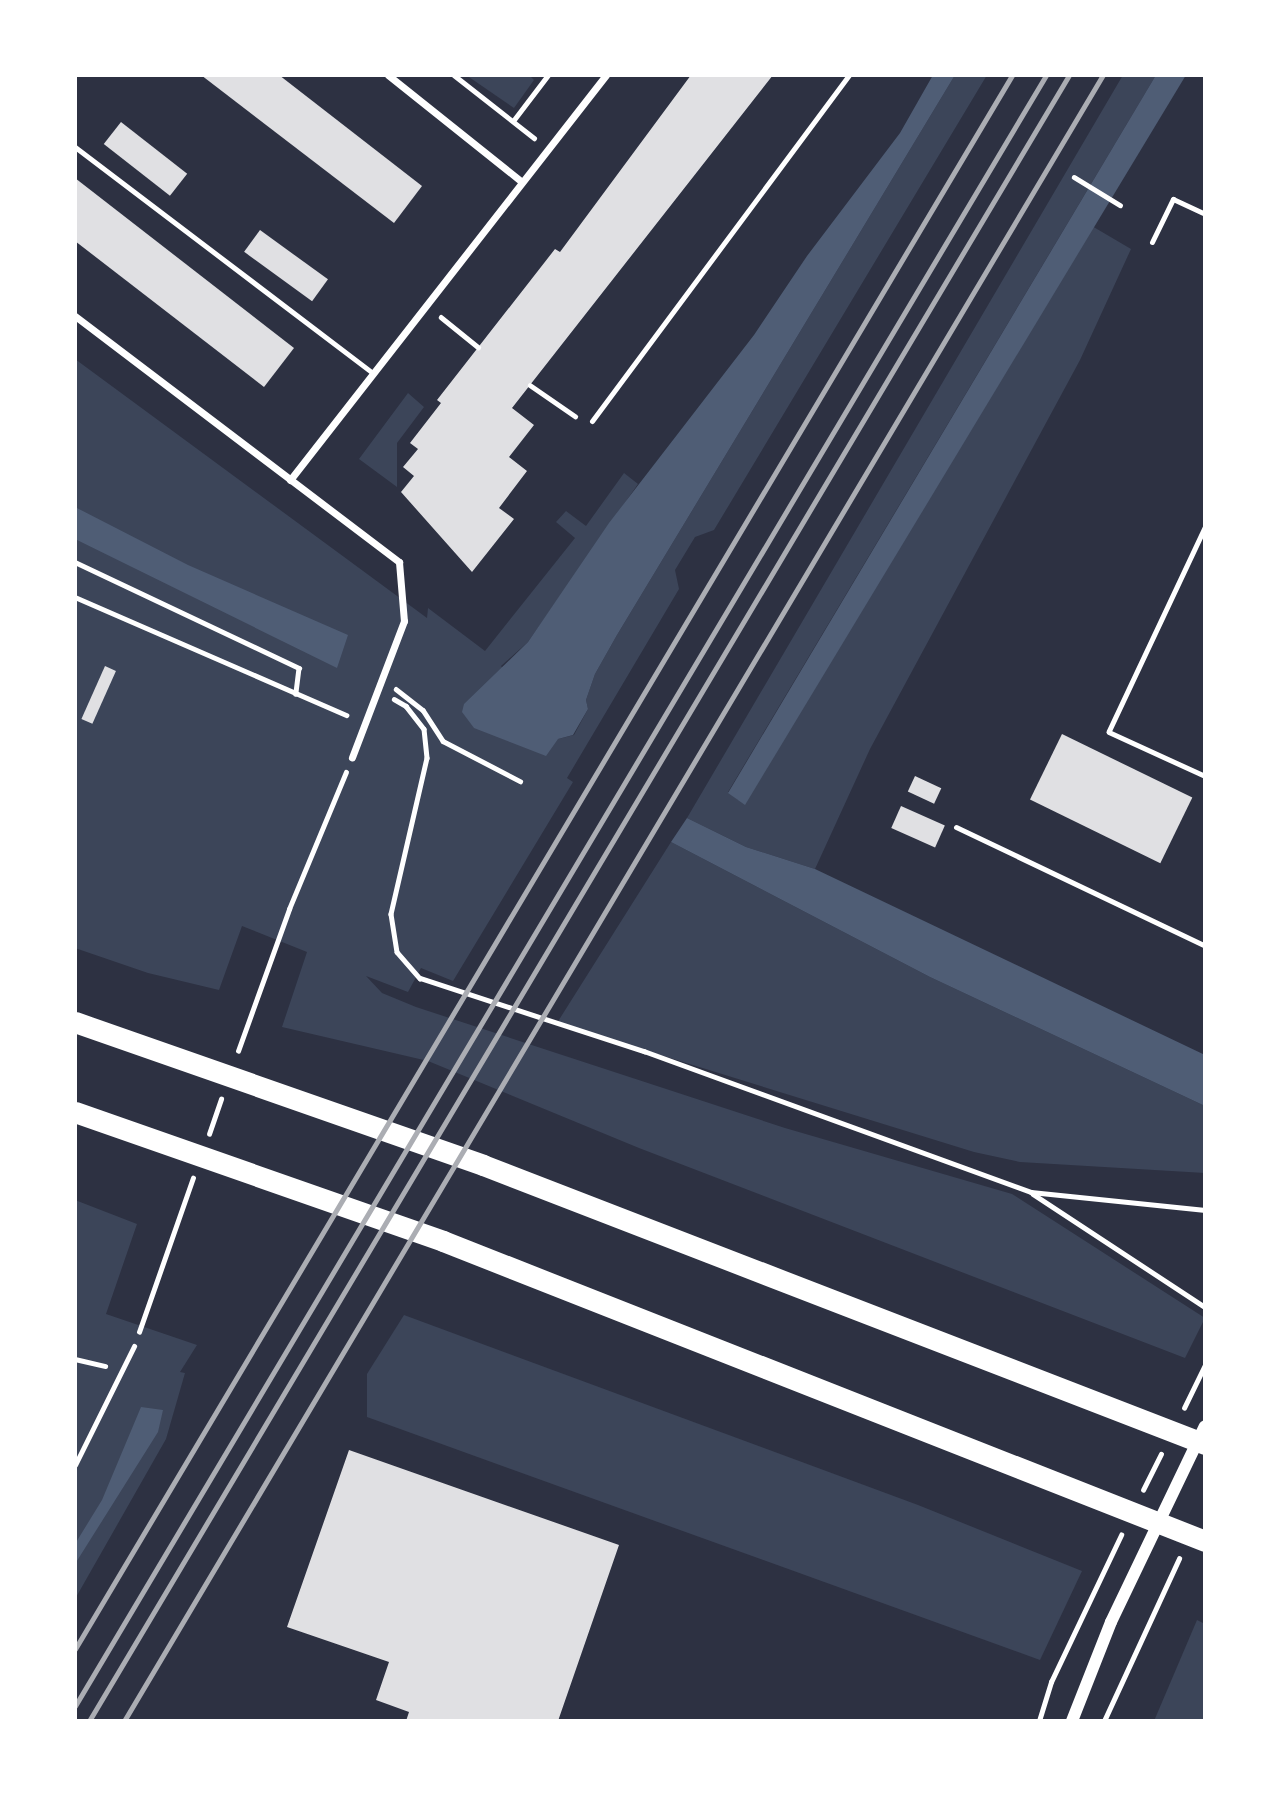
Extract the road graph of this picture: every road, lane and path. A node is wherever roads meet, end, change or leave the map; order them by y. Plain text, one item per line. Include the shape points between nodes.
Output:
1 (388, 75) edge
2 (454, 75) edge
3 (548, 75) edge
4 (606, 75) edge
5 (849, 75) edge
6 (513, 121) junction
7 (75, 147) edge
8 (548, 149) junction
9 (1073, 177) dead end
10 (522, 181) junction
11 (1120, 205) dead end
12 (1205, 214) edge
13 (1152, 243) dead end
14 (426, 305) junction
15 (75, 316) edge
16 (478, 347) dead end
17 (373, 373) junction
18 (530, 385) dead end
19 (592, 421) joint
20 (290, 480) junction
21 (1205, 528) edge
22 (75, 562) edge
23 (75, 597) edge
24 (382, 678) junction
25 (378, 690) junction
26 (296, 694) junction
27 (365, 723) junction
28 (352, 757) joint
29 (1205, 776) edge
30 (520, 781) dead end
31 (956, 827) dead end
32 (1205, 946) edge
33 (75, 1022) edge
34 (234, 1063) dead end
35 (225, 1088) dead end
36 (75, 1112) edge
37 (207, 1140) dead end
38 (198, 1166) dead end
39 (1031, 1192) junction
40 (1205, 1210) edge
41 (1205, 1307) edge
42 (134, 1346) joint
43 (76, 1361) edge
44 (123, 1370) junction
45 (1205, 1426) edge
46 (1205, 1444) edge
47 (75, 1465) edge
48 (1195, 1543) edge
49 (1083, 1612) dead end
50 (1039, 1721) edge
51 (1073, 1721) edge
52 (1104, 1721) edge

1 - 10 street
2 - 6 path
3 - 6 path
4 - 8 street
5 - 19 lane
6 - 8 path
7 - 17 lane
8 - 10 street
9 - 11 path
10 - 14 street
12 - 13 lane via 1173,199
14 - 16 path
14 - 17 street
15 - 20 street
17 - 20 street
18 - 19 path via 564,413
20 - 24 street via 399,562 404,621
21 - 29 path via 1109,732
22 - 26 path via 299,668
23 - 26 path
24 - 25 street
24 - 30 path via 423,710 443,741
25 - 27 street
25 - 39 path via 406,706 425,729 427,758 391,914 397,952 420,978 645,1051
26 - 27 path
27 - 28 street
28 - 34 path via 289,909
31 - 32 lane
33 - 46 highway via 483,1165
35 - 37 path
36 - 48 highway via 443,1241
38 - 42 path
39 - 40 path
39 - 41 path
42 - 44 lane
43 - 44 path
44 - 47 lane
45 - 51 street via 1111,1622
48 - 52 path via 1142,1633
49 - 50 path

